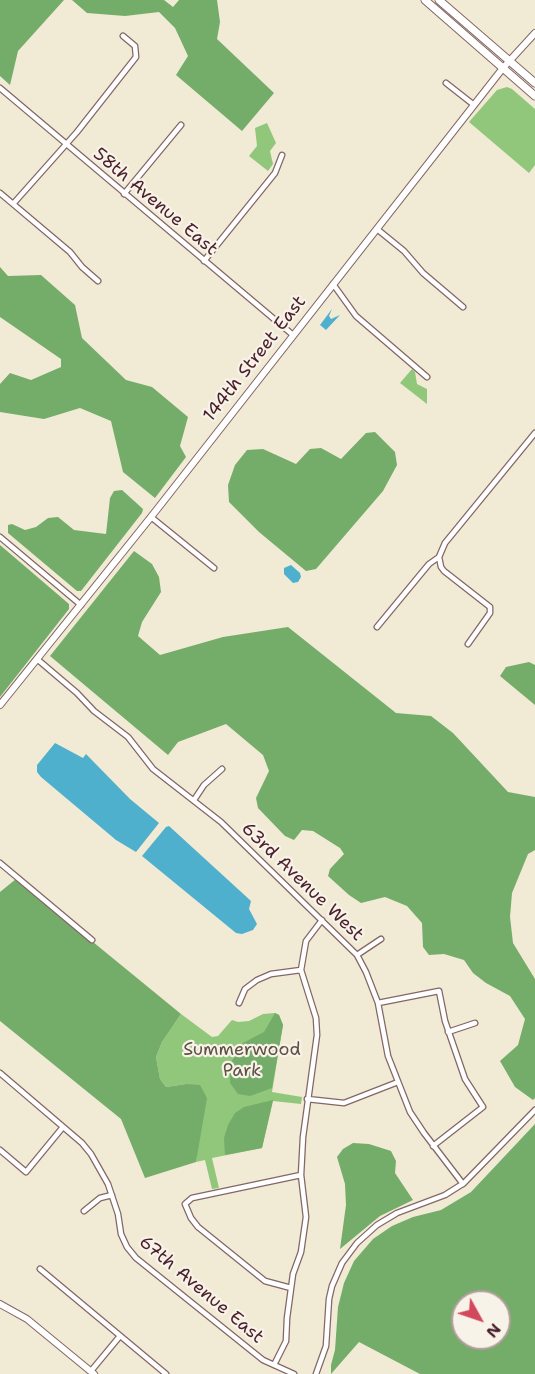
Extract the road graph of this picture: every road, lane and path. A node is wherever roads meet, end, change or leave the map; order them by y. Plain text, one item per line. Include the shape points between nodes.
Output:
1 (425, 0) edge
2 (439, 0) edge
3 (535, 33) edge
4 (123, 36) dead end
5 (509, 61) junction
6 (503, 68) junction
7 (446, 83) dead end
8 (535, 83) edge
9 (0, 89) edge
10 (535, 96) edge
11 (474, 105) junction
12 (181, 125) dead end
13 (65, 143) junction
14 (282, 155) dead end
15 (0, 193) edge
16 (124, 194) junction
17 (13, 204) junction
18 (377, 229) junction
19 (204, 261) junction
20 (98, 281) dead end
21 (333, 284) junction
22 (463, 307) dead end
23 (293, 335) junction
24 (427, 377) dead end
25 (535, 433) edge
26 (151, 517) junction
27 (0, 537) edge
28 (439, 557) junction
29 (214, 568) dead end
30 (81, 605) junction
31 (377, 627) dead end
32 (468, 644) dead end
33 (37, 659) junction
34 (0, 705) edge
35 (222, 769) dead end
36 (194, 800) junction
37 (0, 863) edge
38 (322, 920) junction
39 (381, 939) dead end
40 (92, 940) dead end
41 (357, 955) junction
42 (302, 970) junction
43 (239, 1003) dead end
44 (378, 1003) junction
45 (475, 1023) dead end
46 (448, 1032) junction
47 (0, 1072) edge
48 (398, 1082) junction
49 (307, 1099) junction
50 (535, 1110) edge
51 (63, 1127) junction
52 (433, 1146) junction
53 (0, 1150) edge
54 (301, 1174) junction
55 (463, 1184) junction
56 (112, 1195) junction
57 (84, 1211) dead end
58 (40, 1269) dead end
59 (291, 1288) junction
60 (0, 1304) edge
61 (120, 1336) junction
62 (274, 1365) junction
63 (92, 1373) edge
64 (166, 1374) edge
65 (294, 1374) edge
66 (316, 1374) edge

1 - 6 main road
2 - 5 main road
3 - 5 street, 144th Street East
4 - 13 street via 135,46 136,57
5 - 6 street, 144th Street East
5 - 8 main road
6 - 10 main road
6 - 11 street, 144th Street East
7 - 11 street
9 - 13 street, 58th Avenue East
11 - 18 street, 144th Street East
12 - 16 street
13 - 16 street, 58th Avenue East
13 - 17 street
14 - 19 street via 275,173
15 - 17 street
16 - 19 street, 58th Avenue East
17 - 20 street
18 - 21 street, 144th Street East
18 - 22 street
19 - 23 street, 58th Avenue East
21 - 23 street, 144th Street East
21 - 24 street via 356,316
23 - 26 street, 144th Street East
25 - 28 street via 445,543
26 - 29 street
26 - 30 street, 144th Street East
27 - 30 street
28 - 31 street
28 - 32 street via 444,571 490,606 490,614
30 - 33 street, 144th Street East
33 - 34 street, 144th Street East
33 - 36 street, 63rd Avenue West via 128,737 153,769
35 - 36 street
36 - 38 street, 63rd Avenue West
37 - 40 street
38 - 41 street, 63rd Avenue West
38 - 42 street via 306,941
39 - 41 street
41 - 44 street, 63rd Avenue West
42 - 43 street via 257,980 245,989
42 - 49 street via 317,1028
44 - 46 street via 439,991
44 - 48 street, 63rd Avenue West via 385,1043
45 - 46 street
46 - 52 street via 465,1079 483,1107
47 - 51 street, 67th Avenue East
48 - 49 street via 344,1103
48 - 52 street, 63rd Avenue West via 414,1118
49 - 54 street
50 - 55 street
51 - 53 street via 26,1172
51 - 56 street, 67th Avenue East via 91,1155
52 - 55 street, 63rd Avenue West
54 - 59 street via 306,1217
54 - 59 street via 192,1198 185,1204 198,1227 266,1281
55 - 66 street via 445,1196 388,1218 349,1253 332,1286 326,1346
56 - 57 street via 100,1198
56 - 62 street, 67th Avenue East via 121,1234 136,1258
58 - 61 street
59 - 62 street via 286,1341
60 - 63 street via 27,1319
61 - 63 street
61 - 64 street
62 - 65 street, 67th Avenue East

